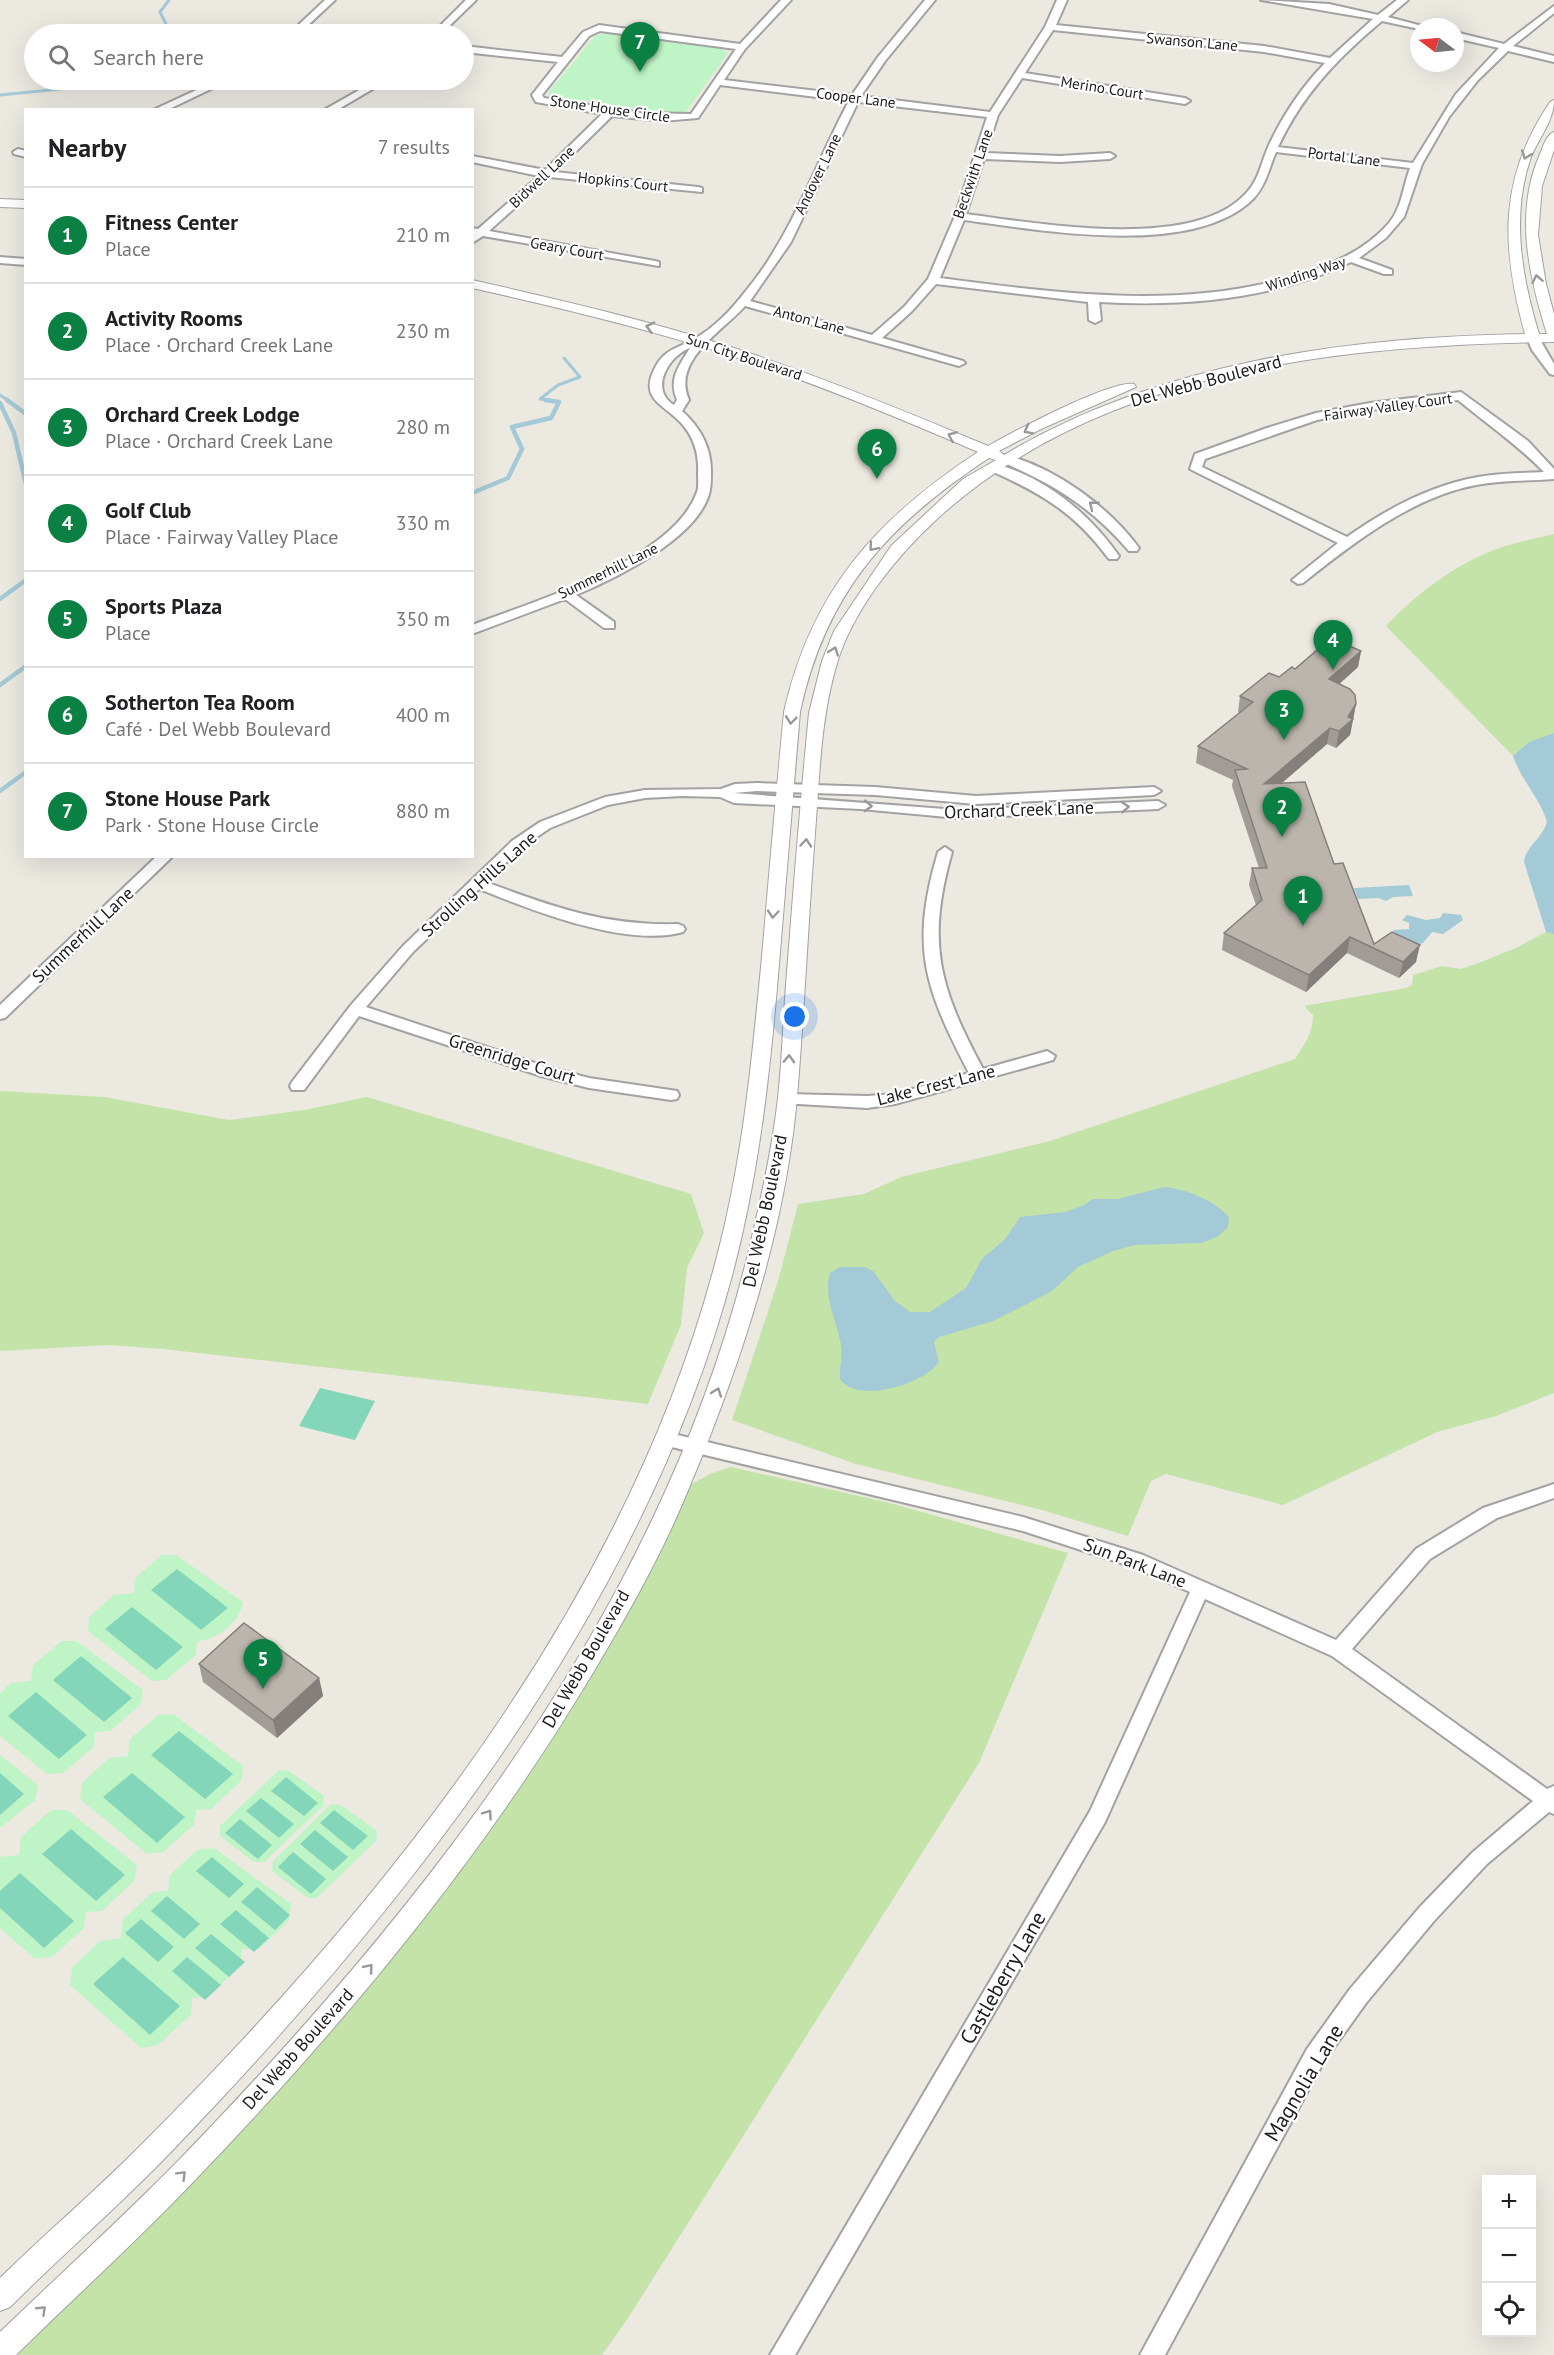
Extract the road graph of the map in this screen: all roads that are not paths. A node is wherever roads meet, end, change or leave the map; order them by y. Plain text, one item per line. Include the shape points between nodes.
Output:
1 (330, 0) edge
2 (471, 0) edge
3 (786, 0) edge
4 (930, 0) edge
5 (1062, 0) edge
6 (1266, 0) edge
7 (1403, 0) edge
8 (1554, 9) edge
9 (1381, 18) junction
10 (305, 24) edge
11 (446, 24) edge
12 (1410, 25) edge
13 (1050, 27) junction
14 (1464, 37) edge
15 (742, 47) junction
16 (1504, 47) junction
17 (474, 50) edge
18 (1554, 59) edge
19 (564, 60) junction
20 (1332, 61) junction
21 (1019, 75) junction
22 (718, 82) junction
23 (203, 90) edge
24 (364, 90) edge
25 (855, 98) junction
26 (1185, 101) dead end
27 (1554, 104) edge
28 (162, 108) edge
29 (332, 108) edge
30 (610, 112) junction
31 (993, 115) junction
32 (1554, 136) edge
33 (1272, 149) junction
34 (978, 155) junction
35 (1110, 156) dead end
36 (474, 159) edge
37 (1416, 166) junction
38 (547, 174) junction
39 (698, 190) dead end
40 (0, 203) edge
41 (24, 204) edge
42 (0, 213) edge
43 (24, 214) edge
44 (960, 216) junction
45 (475, 235) edge
46 (1352, 258) junction
47 (0, 260) edge
48 (24, 262) edge
49 (655, 264) dead end
50 (1388, 272) dead end
51 (933, 280) junction
52 (474, 284) edge
53 (474, 296) edge
54 (1093, 300) junction
55 (743, 302) junction
56 (1095, 320) dead end
57 (1532, 332) junction
58 (1553, 332) edge
59 (875, 338) junction
60 (697, 347) junction
61 (680, 349) junction
62 (959, 363) dead end
63 (1554, 372) edge
64 (677, 410) junction
65 (991, 460) junction
66 (1553, 475) edge
67 (1346, 542) junction
68 (1133, 548) dead end
69 (1113, 556) dead end
70 (1298, 580) dead end
71 (565, 593) junction
72 (609, 625) dead end
73 (474, 629) edge
74 (783, 795) junction
75 (810, 796) junction
76 (1156, 798) dead end
77 (945, 852) dead end
78 (164, 858) edge
79 (476, 882) junction
80 (678, 929) dead end
81 (356, 1009) junction
82 (0, 1014) edge
83 (1047, 1056) dead end
84 (979, 1076) junction
85 (298, 1086) dead end
86 (671, 1095) dead end
87 (788, 1099) junction
88 (665, 1439) junction
89 (696, 1447) junction
90 (1554, 1491) edge
91 (1201, 1588) junction
92 (1339, 1650) junction
93 (1552, 1800) edge
94 (0, 2297) edge
95 (0, 2351) edge
96 (782, 2355) edge
97 (1152, 2355) edge

1 - 10 street
2 - 11 street
3 - 15 street
4 - 25 street, Andover Lane
5 - 13 street, Beckwith Lane
6 - 9 street
7 - 9 street
8 - 16 street, Winding Way
9 - 12 street
9 - 20 street
13 - 20 street, Swanson Lane via 1264,49
13 - 21 street, Beckwith Lane
14 - 16 street
15 - 19 street, Stone House Circle via 599,28 586,34
15 - 22 street, Stone House Circle
16 - 18 street
16 - 37 street, Winding Way via 1456,97
17 - 19 street
19 - 30 street, Stone House Circle via 537,95 540,99
20 - 33 street via 1295,107
21 - 26 street, Merino Court
21 - 31 street, Beckwith Lane
22 - 25 street, Cooper Lane
22 - 30 street, Stone House Circle via 694,116 688,118
23 - 28 street
24 - 29 street
25 - 31 street, Cooper Lane
25 - 55 street, Andover Lane via 777,259
27 -> 57 street via 1523,161 1514,206 1513,254 1522,307
30 - 38 street, Bidwell Lane
31 - 34 street, Beckwith Lane
58 -> 32 street via 1537,282 1531,231 1536,184
33 - 37 street, Portal Lane
33 - 44 street via 1260,183 1248,198 1232,209 1195,223 1129,233 1090,232
34 - 35 street via 1074,161
34 - 44 street, Beckwith Lane
36 - 38 street, Hopkins Court
37 - 46 street, Winding Way via 1401,214 1382,237
38 - 39 street, Hopkins Court
38 - 45 street, Bidwell Lane
40 - 41 street
42 - 43 street
44 - 51 street, Beckwith Lane
45 - 49 street, Geary Court
46 - 50 street
46 - 54 street, Winding Way via 1293,280 1221,297 1152,302
47 - 48 street
51 - 54 street, Winding Way
51 - 59 street, Beckwith Lane
60 -> 52 street, Sun City Boulevard via 584,310
53 - 61 street, Sun City Boulevard via 575,319
54 - 56 street
55 - 59 street, Anton Lane
55 - 60 street, Andover Lane
57 - 58 street, Del Webb Boulevard
57 - 63 street via 1538,351
57 - 65 street, Del Webb Boulevard via 1373,335 1226,359 1102,396 1034,427
59 - 62 street, Anton Lane
60 - 61 street, Sun City Boulevard
60 - 64 street via 679,376 682,400
60 - 65 street, Sun City Boulevard
61 - 64 street, Summerhill Lane via 666,361 657,381 661,402
64 - 71 street, Summerhill Lane via 702,448 708,470 706,491 696,513 674,537 647,556
68 -> 65 street via 1106,516 1078,494
65 - 69 street via 1062,501 1087,521
65 -> 74 street, Del Webb Boulevard via 948,478 904,514 861,562 829,607 800,677
75 -> 65 street, Del Webb Boulevard via 817,713 824,681 856,604 882,567 924,520
66 - 67 street via 1469,483 1410,504
66 - 67 street, Fairway Valley Court via 1524,444 1461,396 1315,417 1199,457 1196,470
67 - 70 street
71 - 72 street
71 - 73 street, Summerhill Lane
74 - 75 street, Strolling Hills Lane
74 - 79 street, Strolling Hills Lane via 734,799 723,793 645,794 605,801 545,825 517,844
74 -> 88 street, Del Webb Boulevard via 759,1089 749,1163 696,1361
75 - 76 street, Orchard Creek Lane via 958,814
87 -> 75 street, Del Webb Boulevard
77 - 84 street via 930,911 935,984 949,1022
78 - 82 street, Summerhill Lane
79 - 80 street via 567,918 605,927
79 - 81 street, Strolling Hills Lane
81 - 85 street, Strolling Hills Lane
81 - 86 street, Greenridge Court via 541,1071
83 - 84 street, Lake Crest Lane
84 - 87 street, Lake Crest Lane via 895,1099
89 -> 87 street, Del Webb Boulevard via 748,1295
88 - 89 street, Sun Park Lane
88 - 94 street, Del Webb Boulevard via 594,1583 560,1641 425,1843 268,2031 157,2149
89 - 91 street, Sun Park Lane via 1023,1524 1136,1560
95 -> 89 street, Del Webb Boulevard via 184,2173 297,2052 456,1859 582,1671 626,1593
90 - 92 street via 1490,1514 1423,1554
91 - 92 street, Sun Park Lane
91 - 96 street, Castleberry Lane via 1098,1816
92 - 93 street, Sun Park Lane
93 - 97 street, Magnolia Lane via 1480,1858 1358,1996 1315,2056

